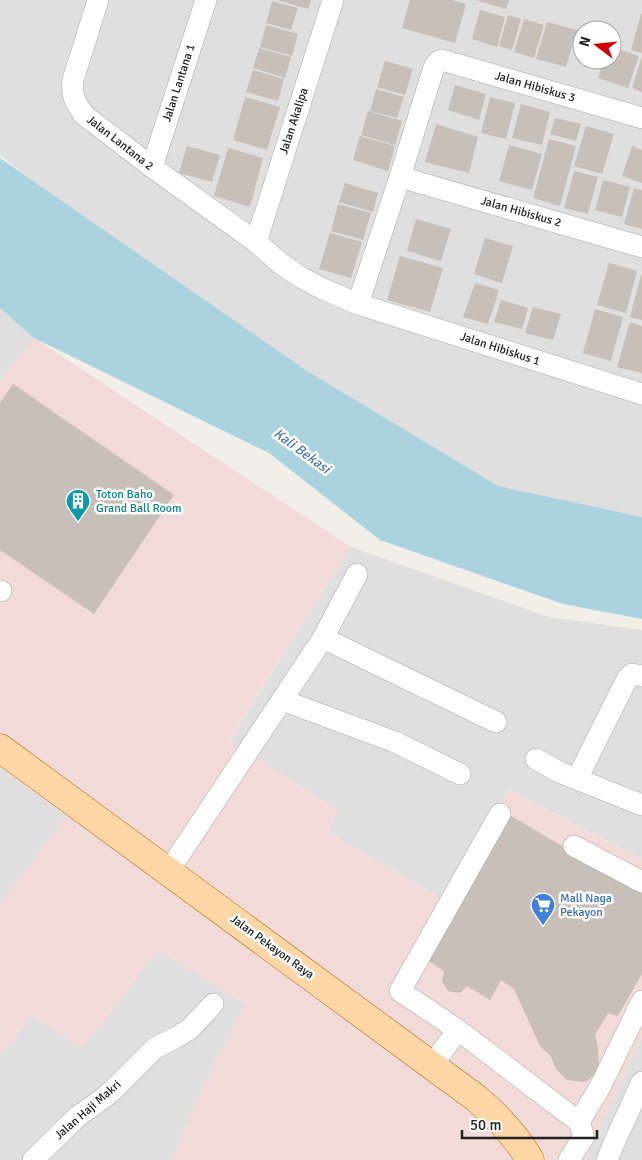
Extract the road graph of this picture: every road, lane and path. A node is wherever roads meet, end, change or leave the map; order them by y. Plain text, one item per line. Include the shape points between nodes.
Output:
1 (98, 0) edge
2 (206, 0) edge
3 (333, 0) edge
4 (642, 118) edge
5 (152, 167) junction
6 (400, 177) junction
7 (256, 242) junction
8 (642, 247) edge
9 (358, 304) junction
10 (642, 394) edge
11 (358, 574) dead end
12 (323, 638) junction
13 (642, 676) edge
14 (282, 700) junction
15 (496, 722) dead end
16 (0, 748) edge
17 (536, 759) dead end
18 (460, 774) dead end
19 (577, 779) junction
20 (642, 805) edge
21 (500, 814) dead end
22 (574, 846) dead end
23 (168, 872) junction
24 (642, 882) edge
25 (642, 1002) edge
26 (213, 1004) dead end
27 (458, 1030) junction
28 (432, 1066) junction
29 (642, 1082) edge
30 (634, 1115) edge
31 (579, 1122) junction
32 (572, 1154) edge
33 (33, 1160) edge
34 (530, 1160) edge
35 (607, 1160) edge

1 - 5 street, Jalan Lantana 2 via 73,80 74,100 84,115
2 - 5 street, Jalan Lantana 1
3 - 7 street, Jalan Akalipa
4 - 6 street, Jalan Hibiskus 3 via 440,60 433,70
5 - 7 street, Jalan Lantana 2
6 - 8 street, Jalan Hibiskus 2
6 - 9 street
7 - 9 street, Jalan Lantana 2 via 302,278
9 - 10 street, Jalan Hibiskus 1
11 - 12 street
12 - 14 street
12 - 15 street
13 - 19 street via 632,674 627,679
14 - 18 street via 395,742
14 - 23 street
16 - 23 main road, Jalan Pekayon Raya
17 - 19 street
19 - 20 street
21 - 27 street via 400,990
22 - 24 street
23 - 28 main road, Jalan Pekayon Raya
25 - 31 street
26 - 33 street, Jalan Haji Makri via 190,1029 155,1048 113,1090 78,1116
27 - 28 street
27 - 31 street
28 - 34 main road, Jalan Pekayon Raya via 492,1112 523,1147
29 - 30 street
30 - 35 street via 614,1143
31 - 32 street via 583,1138

